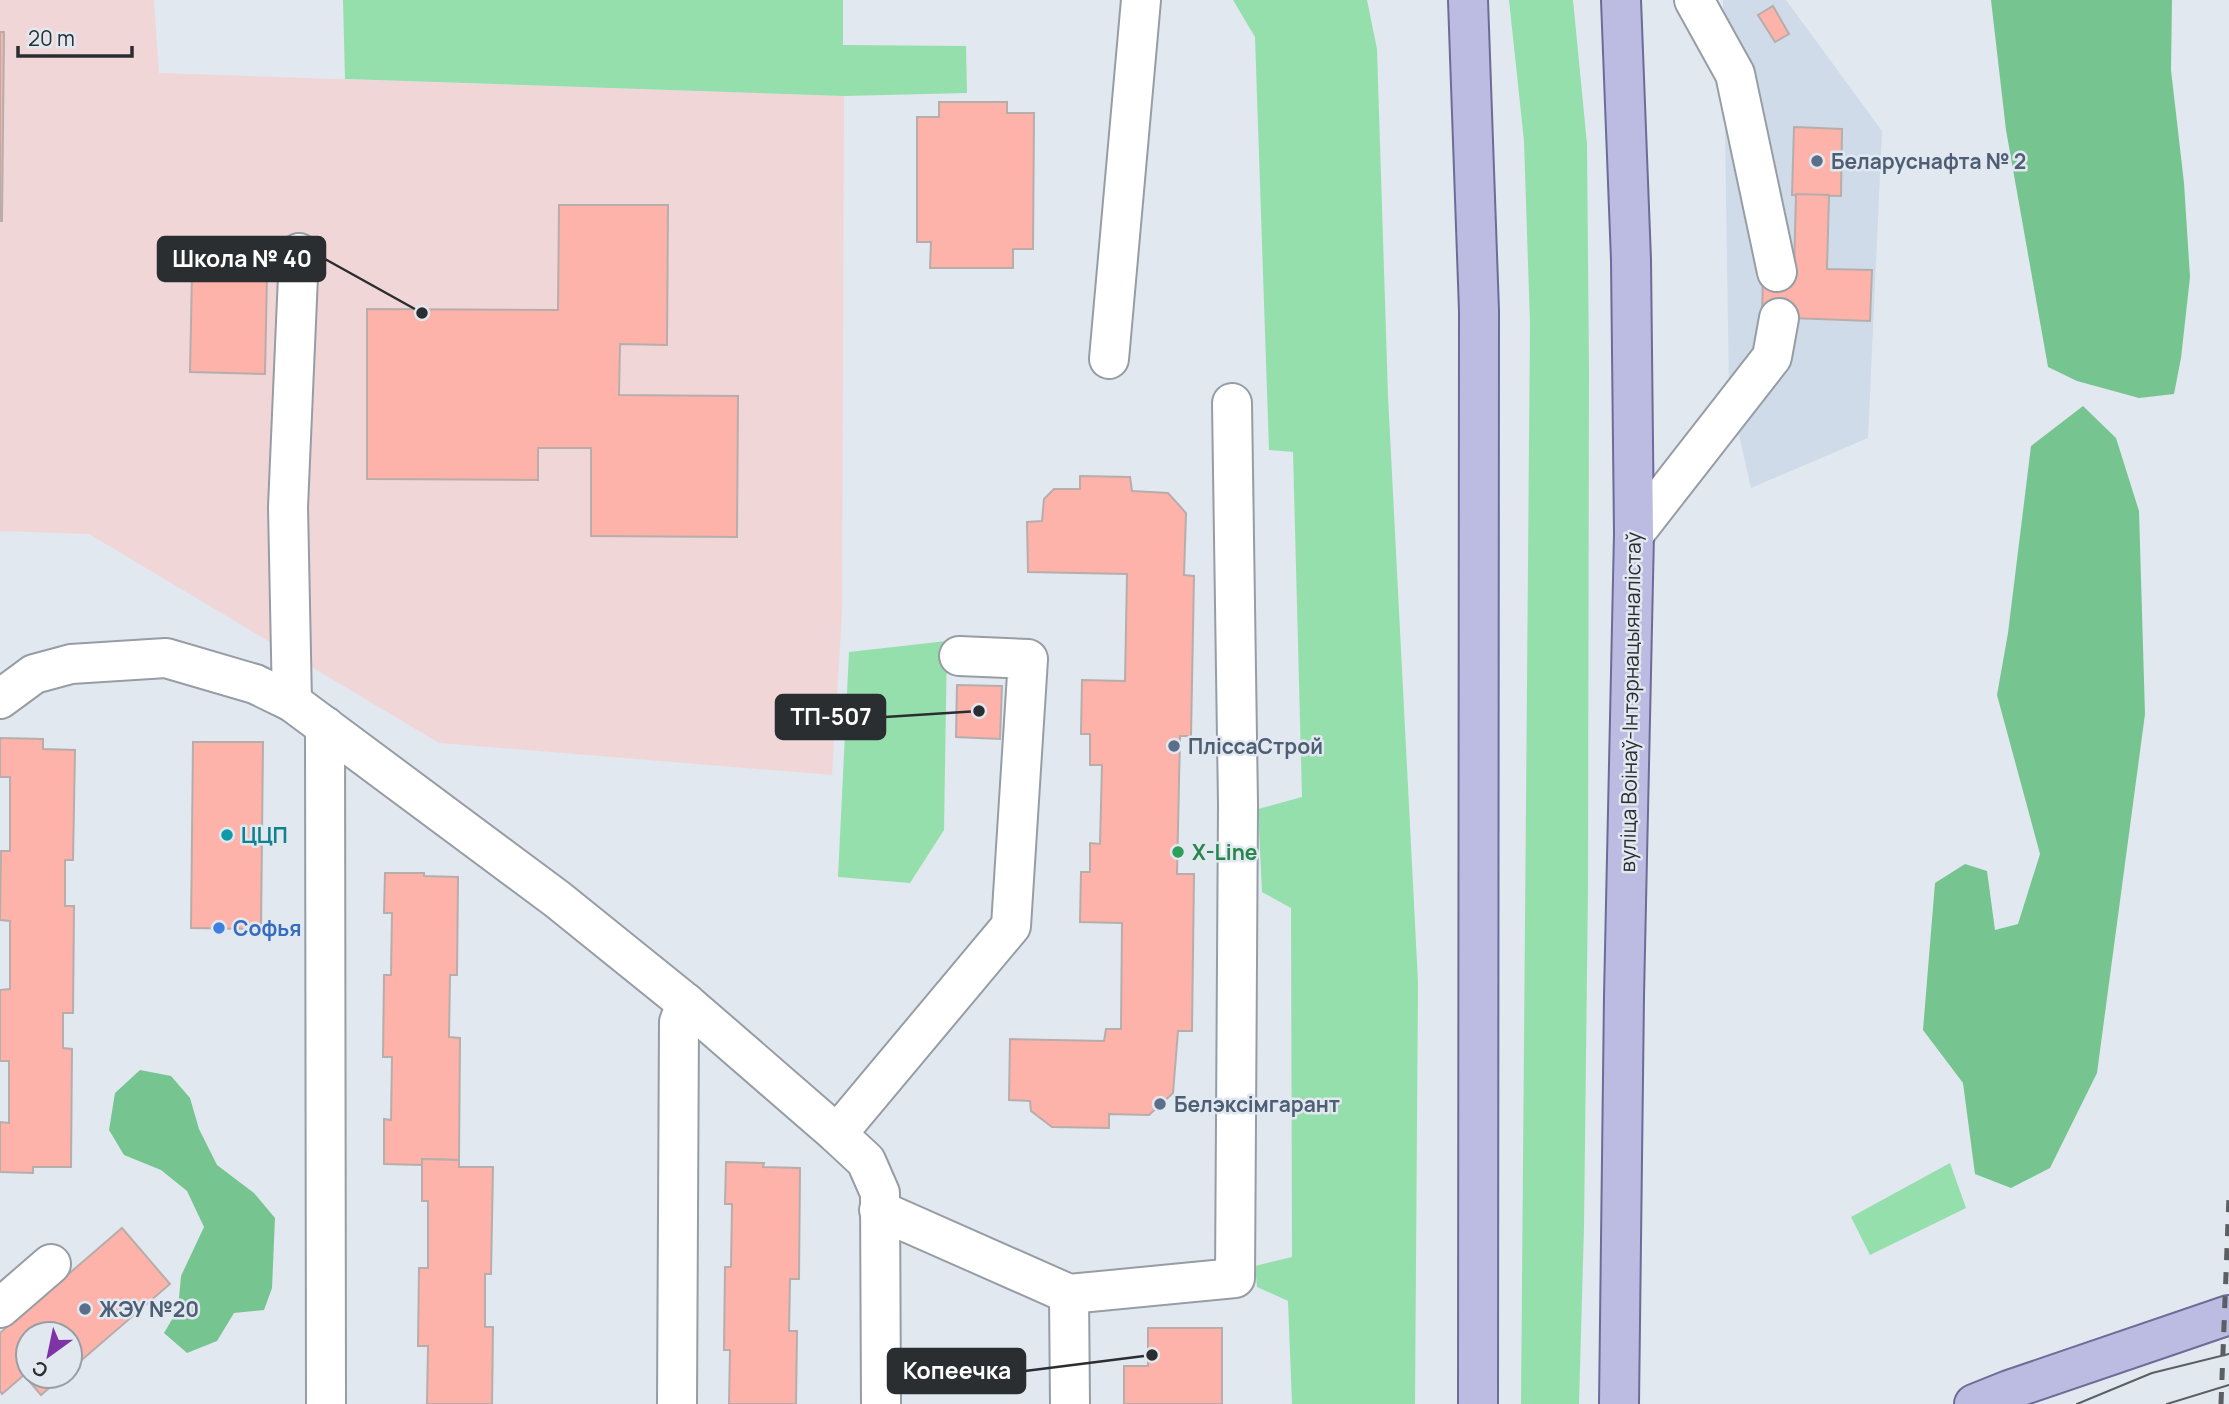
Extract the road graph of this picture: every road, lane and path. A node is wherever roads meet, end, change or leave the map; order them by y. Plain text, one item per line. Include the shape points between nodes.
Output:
1 (1142, 0) edge
2 (1468, 0) edge
3 (1621, 0) edge
4 (1694, 0) edge
5 (299, 253) dead end
6 (1777, 272) dead end
7 (1779, 318) dead end
8 (1109, 359) dead end
9 (1233, 402) dead end
10 (1634, 534) junction
11 (959, 656) dead end
12 (0, 699) edge
13 (292, 702) junction
14 (325, 726) junction
15 (687, 1003) junction
16 (837, 1134) junction
17 (879, 1210) junction
18 (51, 1264) dead end
19 (1069, 1294) junction
20 (0, 1308) edge
21 (2229, 1315) edge
22 (326, 1404) edge
23 (677, 1404) edge
24 (881, 1404) edge
25 (1070, 1404) edge
26 (1478, 1404) edge
27 (1619, 1404) edge
28 (1974, 1404) edge

1 - 8 lane
2 - 26 main road via 1479,311
3 - 10 main road, вуліца Воінаў-Інтэрнацыяналістаў via 1631,260
4 - 6 lane via 1735,75
5 - 13 lane via 288,507
7 - 10 lane via 1772,357
9 - 19 lane via 1238,804 1235,1278
10 - 27 main road, вуліца Воінаў-Інтэрнацыяналістаў
11 - 16 lane via 1028,660 1011,926
12 - 13 lane via 34,674 71,664 166,658 255,684
13 - 14 lane
14 - 15 lane via 557,899
14 - 22 lane
15 - 16 lane
15 - 23 lane via 679,1022
16 - 17 lane via 866,1161 880,1193
17 - 19 lane
17 - 24 lane
18 - 20 lane
19 - 25 lane
21 - 28 main road

